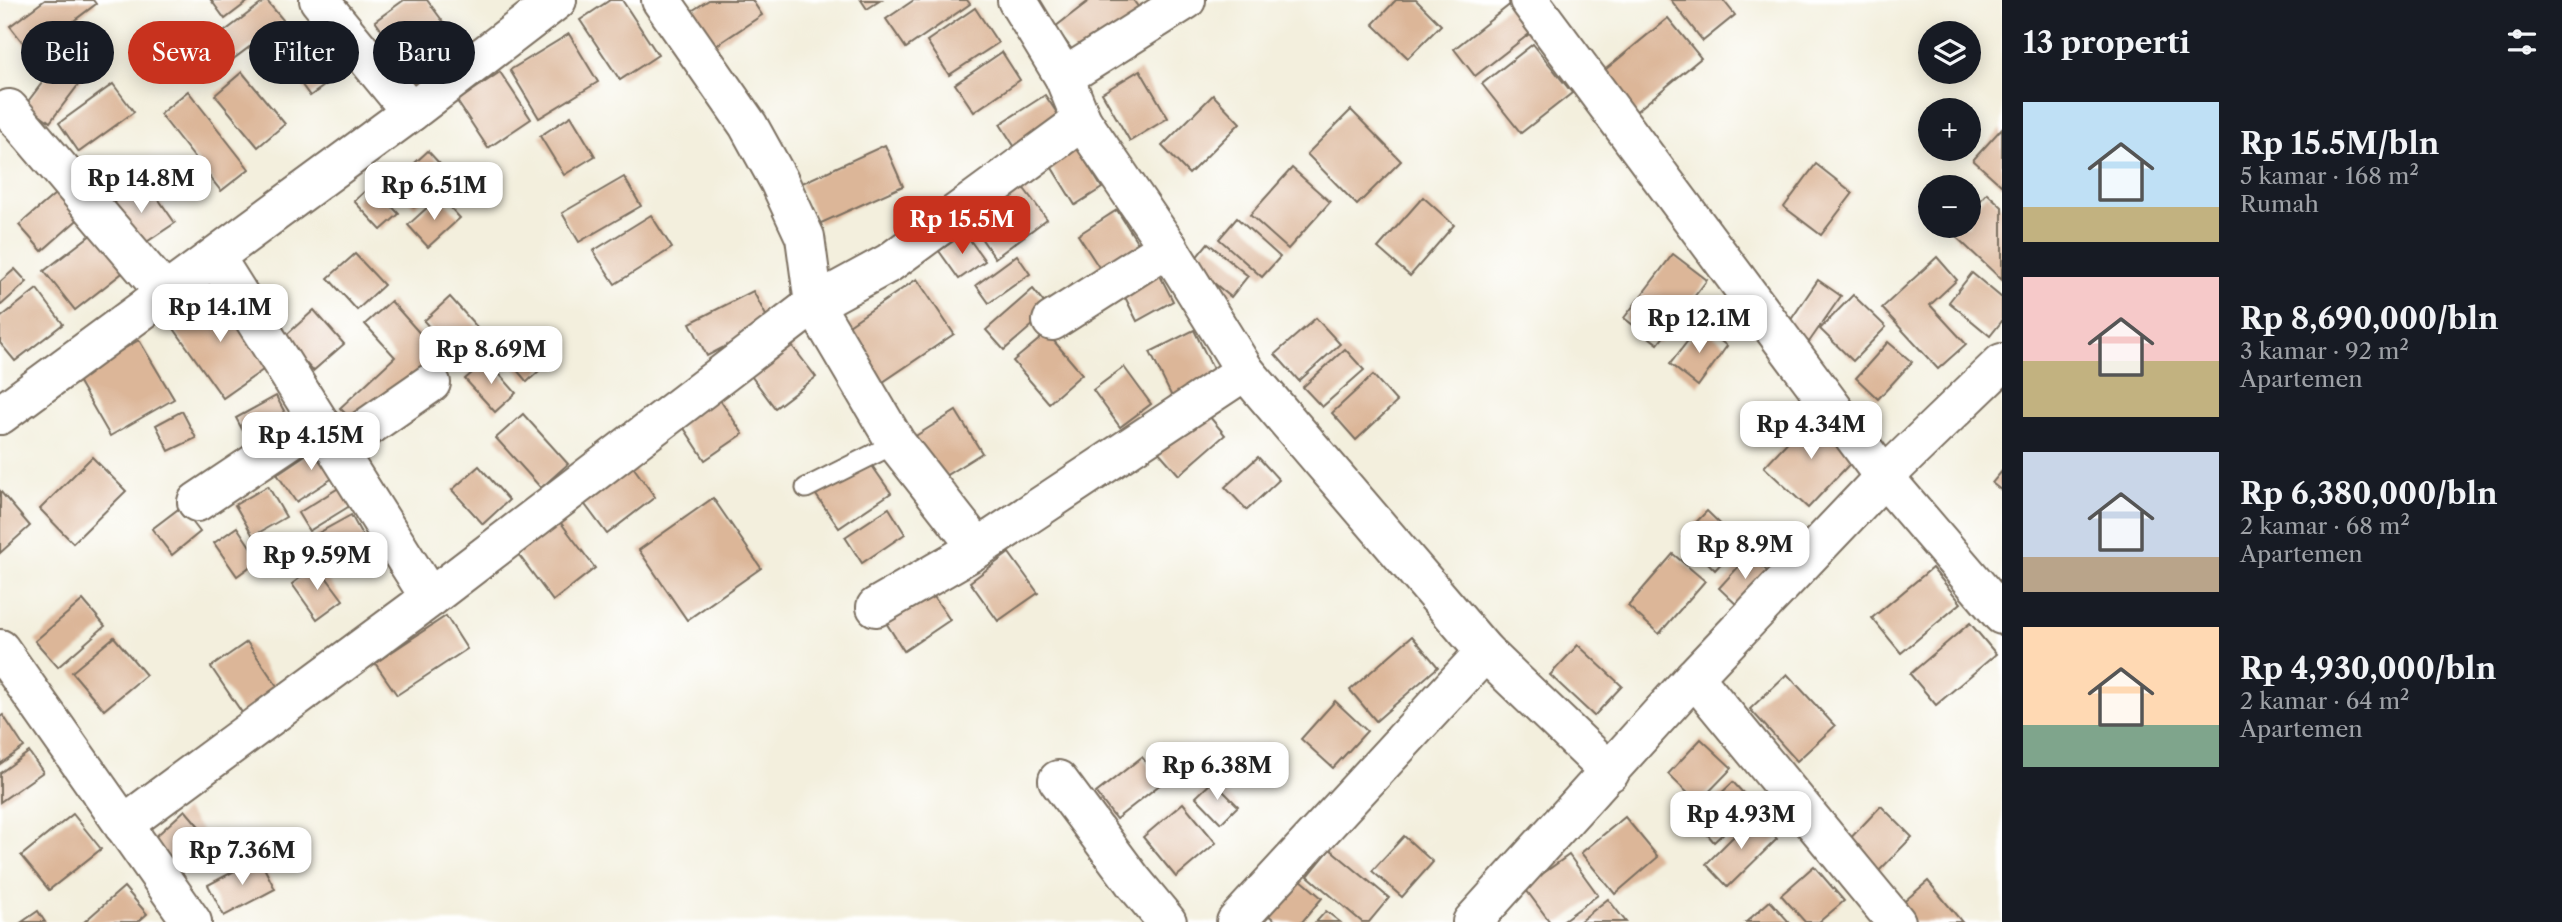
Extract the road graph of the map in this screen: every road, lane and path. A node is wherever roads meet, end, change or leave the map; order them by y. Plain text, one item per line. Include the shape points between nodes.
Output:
1 (319, 0) edge
2 (557, 0) edge
3 (661, 0) edge
4 (1017, 0) edge
5 (1186, 0) edge
6 (1529, 0) edge
7 (1064, 77) junction
8 (9, 109) dead end
9 (411, 112) junction
10 (1082, 121) junction
11 (1168, 247) junction
12 (215, 257) junction
13 (166, 294) junction
14 (814, 304) junction
15 (1052, 321) dead end
16 (2002, 363) edge
17 (1245, 371) junction
18 (431, 383) dead end
19 (0, 415) edge
20 (327, 435) junction
21 (896, 443) junction
22 (1884, 477) junction
23 (806, 488) dead end
24 (197, 502) dead end
25 (978, 548) junction
26 (430, 598) junction
27 (876, 607) dead end
28 (2002, 615) edge
29 (0, 649) edge
30 (1485, 652) junction
31 (1694, 677) junction
32 (1610, 772) junction
33 (1058, 780) dead end
34 (123, 825) junction
35 (192, 922) edge
36 (1167, 922) edge
37 (1236, 922) edge
38 (1472, 922) edge
39 (1896, 922) edge

1 - 9 street
2 - 9 street
3 - 14 street via 748,125 779,181 805,237
4 - 7 street
5 - 7 street
6 - 22 street
7 - 10 street
8 - 13 street
9 - 12 street
10 - 11 street
10 - 14 street via 890,263
11 - 15 street
11 - 17 street
12 - 13 street
12 - 20 street
13 - 19 street
14 - 21 street
14 - 26 street
16 - 22 street
17 - 25 street
17 - 30 street
18 - 20 street
20 - 24 street
20 - 26 street
21 - 23 lane
21 - 25 street
22 - 28 street
22 - 31 street
25 - 27 street
26 - 34 street
29 - 34 street
30 - 32 street
30 - 37 street
31 - 32 street
31 - 39 street
32 - 38 street
33 - 36 street
34 - 35 street

